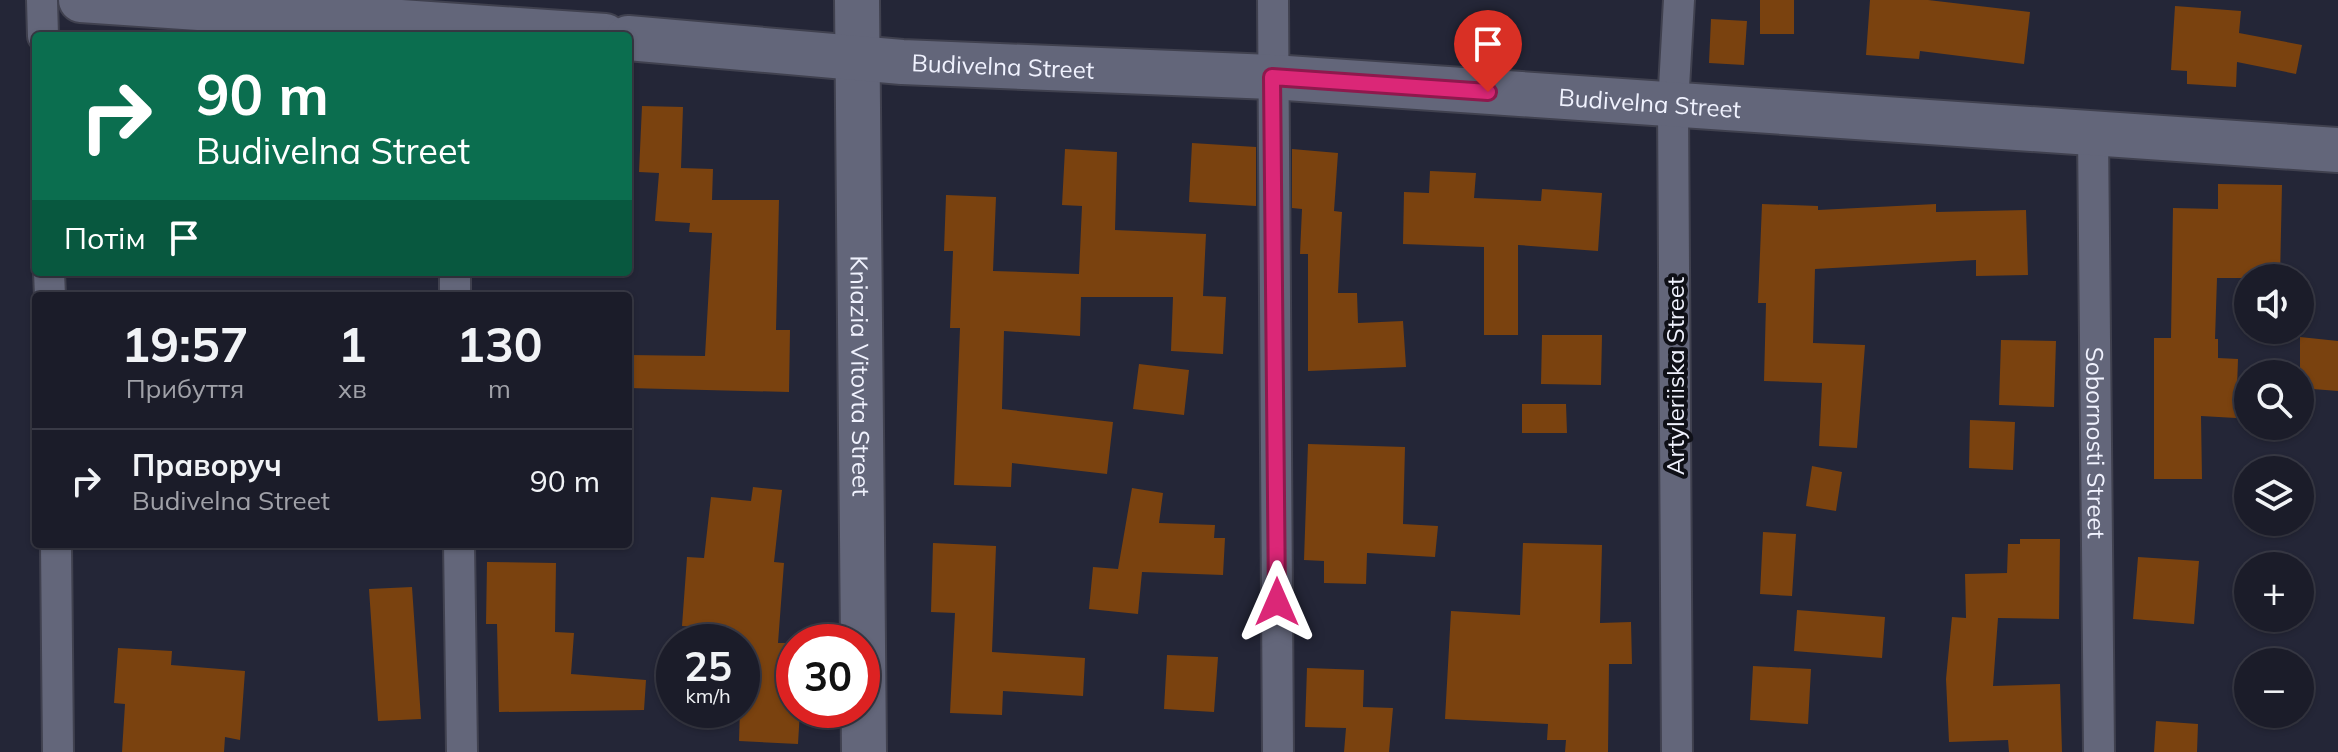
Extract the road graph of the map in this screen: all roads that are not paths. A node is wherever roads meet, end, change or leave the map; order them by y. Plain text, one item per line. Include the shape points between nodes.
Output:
1 (42, 0) edge
2 (81, 0) edge
3 (857, 0) edge
4 (1273, 0) edge
5 (1679, 0) edge
6 (451, 20) edge
7 (43, 32) edge
8 (566, 32) edge
9 (632, 38) edge
10 (857, 59) junction
11 (1272, 77) junction
12 (1673, 105) junction
13 (2093, 133) junction
14 (2338, 150) edge
15 (56, 548) edge
16 (459, 548) edge
17 (58, 752) edge
18 (462, 752) edge
19 (864, 752) edge
20 (1278, 752) edge
21 (1677, 752) edge
22 (2099, 752) edge

1 - 7 street
2 - 6 street
3 - 10 street, Kniazia Vitovta Street
4 - 11 street
5 - 12 street, Artyleriiska Street
6 - 8 street
9 - 10 street, Budivelna Street
10 - 11 street, Budivelna Street
10 - 19 street, Kniazia Vitovta Street
11 - 12 street, Budivelna Street
11 - 20 street
12 - 13 street, Budivelna Street
12 - 21 street, Artyleriiska Street
13 - 14 street, Budivelna Street
13 - 22 street, Sobornosti Street
15 - 17 street
16 - 18 street

